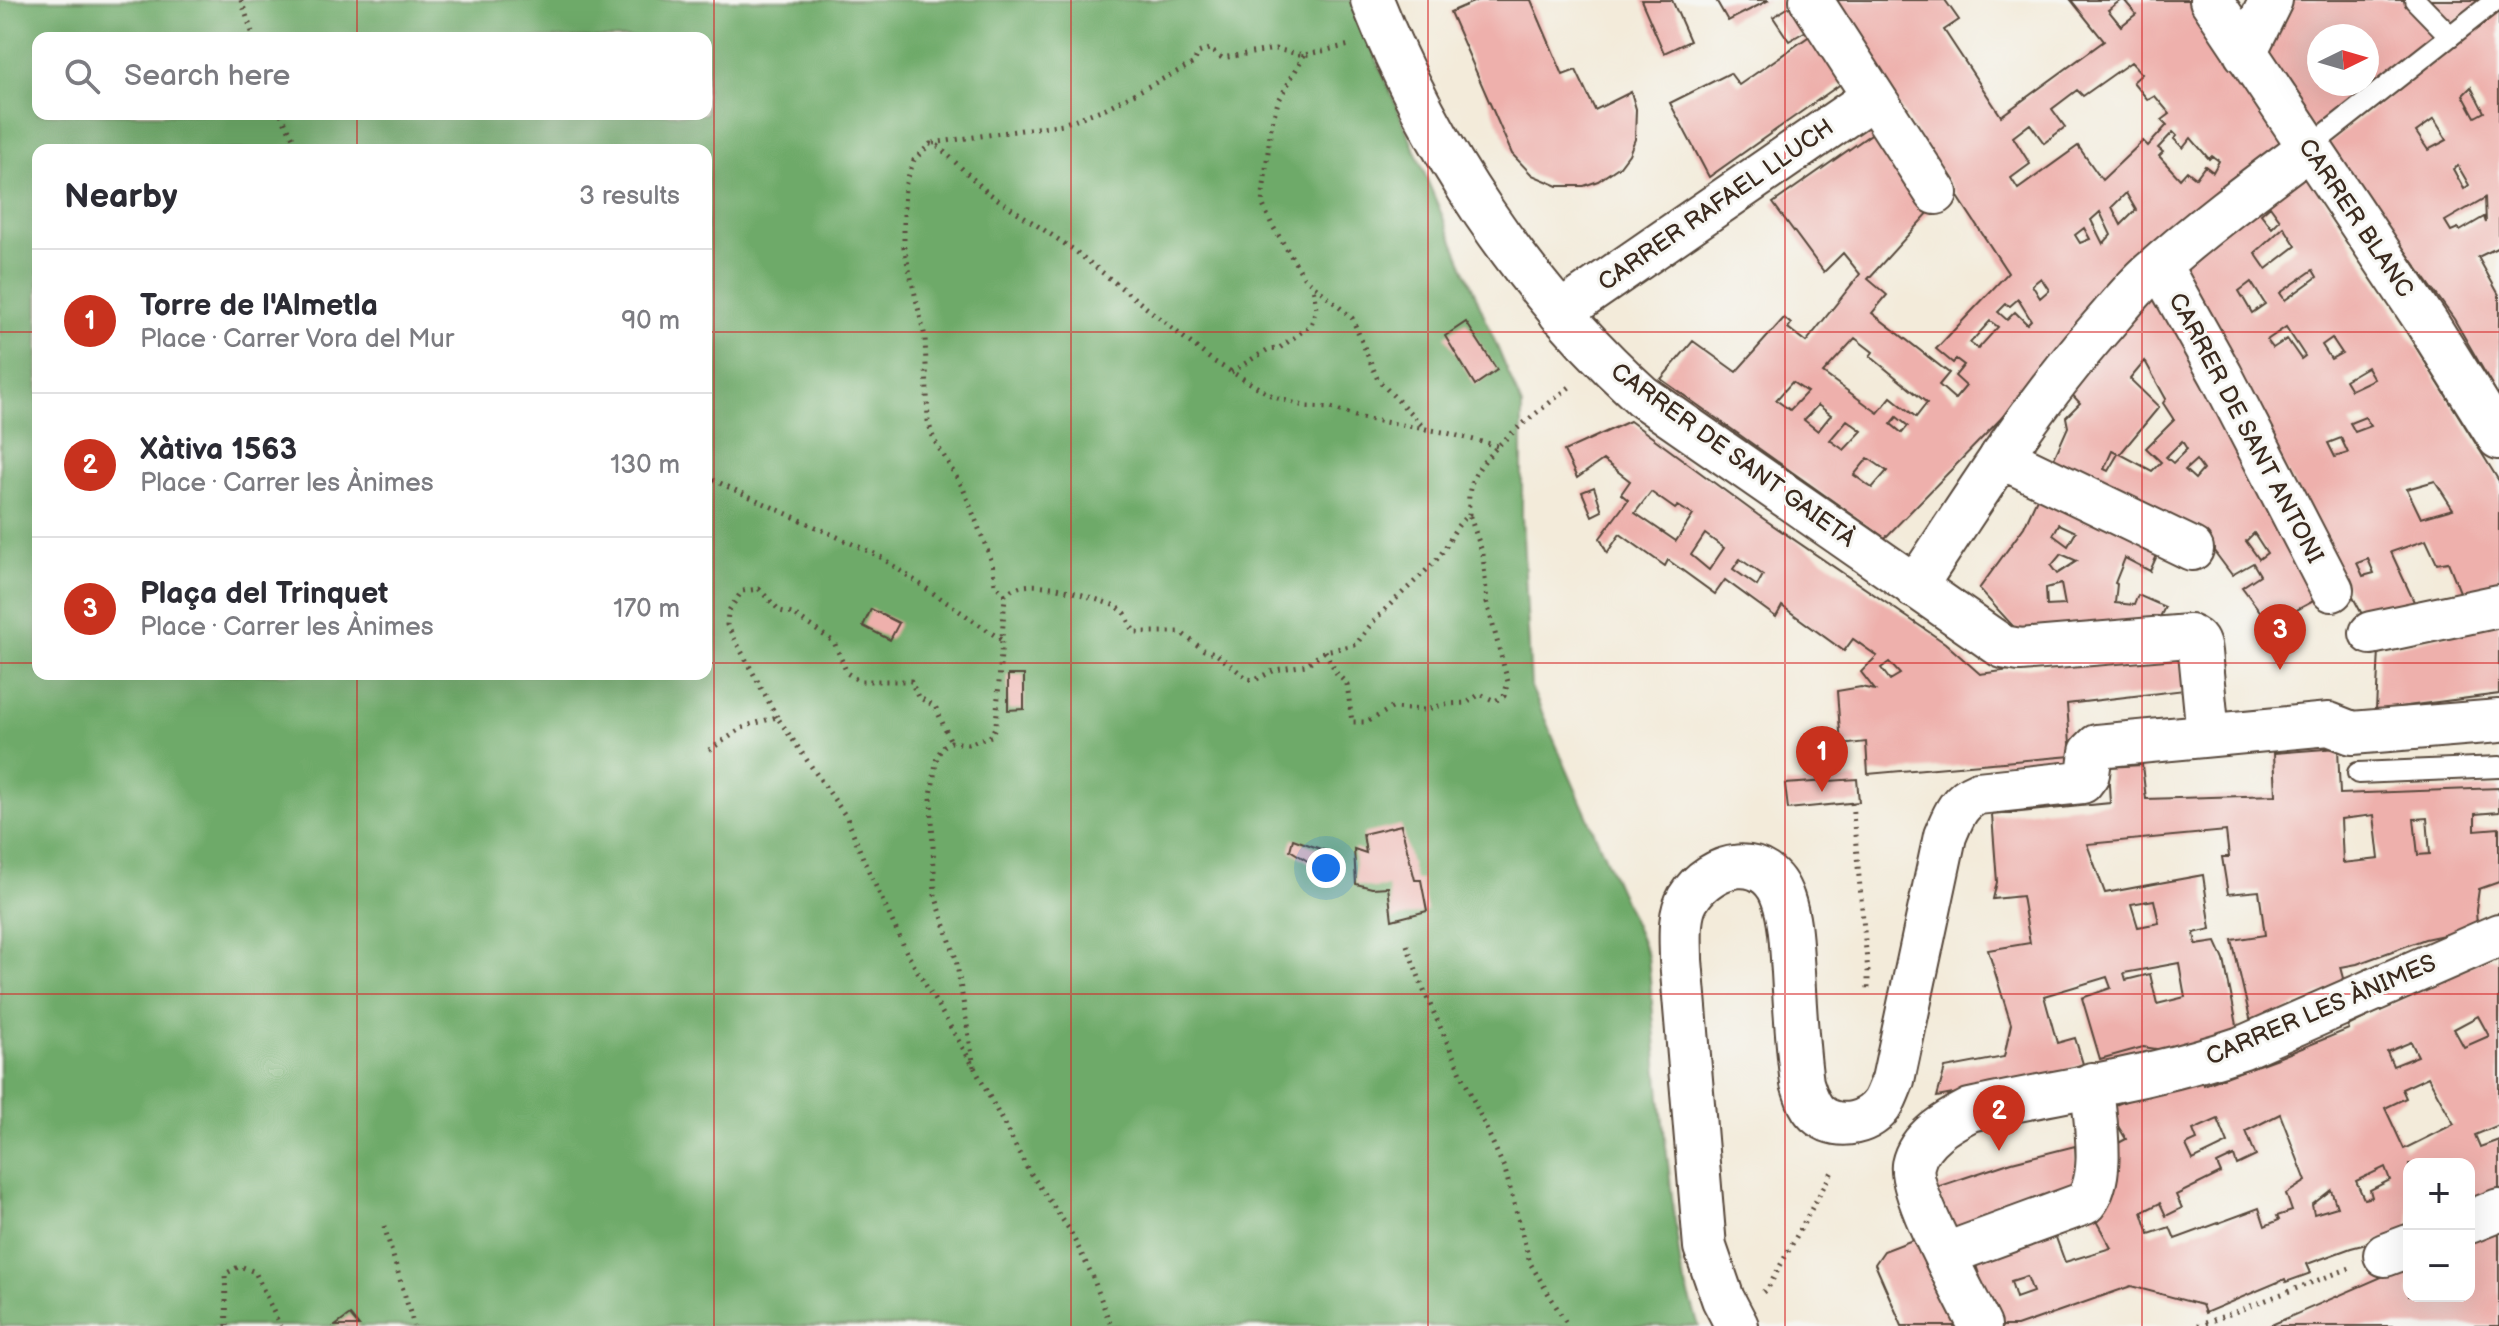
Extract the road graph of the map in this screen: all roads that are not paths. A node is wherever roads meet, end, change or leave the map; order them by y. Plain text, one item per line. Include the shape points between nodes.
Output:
1 (1811, 0) edge
2 (2211, 0) edge
3 (2271, 0) edge
4 (2415, 0) edge
5 (2496, 0) edge
6 (1378, 15) edge
7 (2450, 36) junction
8 (2245, 53) junction
9 (1873, 97) junction
10 (2308, 148) junction
11 (1936, 193) dead end
12 (2160, 266) junction
13 (1560, 313) junction
14 (2499, 438) edge
15 (2001, 457) junction
16 (2192, 549) dead end
17 (1915, 587) junction
18 (2332, 590) dead end
19 (2499, 606) edge
20 (2371, 633) dead end
21 (2499, 721) edge
22 (2208, 735) junction
23 (2499, 767) edge
24 (2358, 773) dead end
25 (2499, 935) edge
26 (2092, 1084) junction
27 (2499, 1210) edge
28 (2475, 1220) edge
29 (1946, 1254) junction
30 (1747, 1311) edge
31 (1980, 1326) edge

1 - 9 street
2 - 8 street, CARRER BLANC
3 - 8 street
4 - 7 lane
5 - 7 lane
6 - 13 street, CARRER DE SANT GAIETÀ via 1460,176
7 - 10 lane
8 - 10 street, CARRER BLANC
9 - 11 street
9 - 13 street, CARRER RAFAEL LLUCH
10 - 12 street
10 - 14 street, CARRER BLANC
12 - 15 street via 2057,378
12 - 18 street, CARRER DE SANT ANTONI
13 - 17 street, CARRER DE SANT GAIETÀ via 1642,396
15 - 16 street
15 - 17 street
17 - 22 street, CARRER DE SANT GAIETÀ via 2011,650 2194,638 2199,643
19 - 20 street
21 - 22 street via 2352,733 2329,724
22 - 30 street via 2097,746 2086,779 1978,793 1960,804 1945,836 1893,1080 1882,1105 1867,1119 1833,1122 1809,1103 1798,1054 1790,925 1773,879 1755,867 1722,869 1707,876 1686,902 1681,960 1705,1247 1723,1299
23 - 24 lane
25 - 26 street, CARRER LES ÀNIMES via 2241,1048
26 - 29 street via 2098,1163 2085,1203
26 - 29 street, CARRER LES ÀNIMES via 1970,1110 1944,1124 1922,1147 1913,1164 1914,1180
27 - 28 street
29 - 31 street, CARRER LES ÀNIMES

